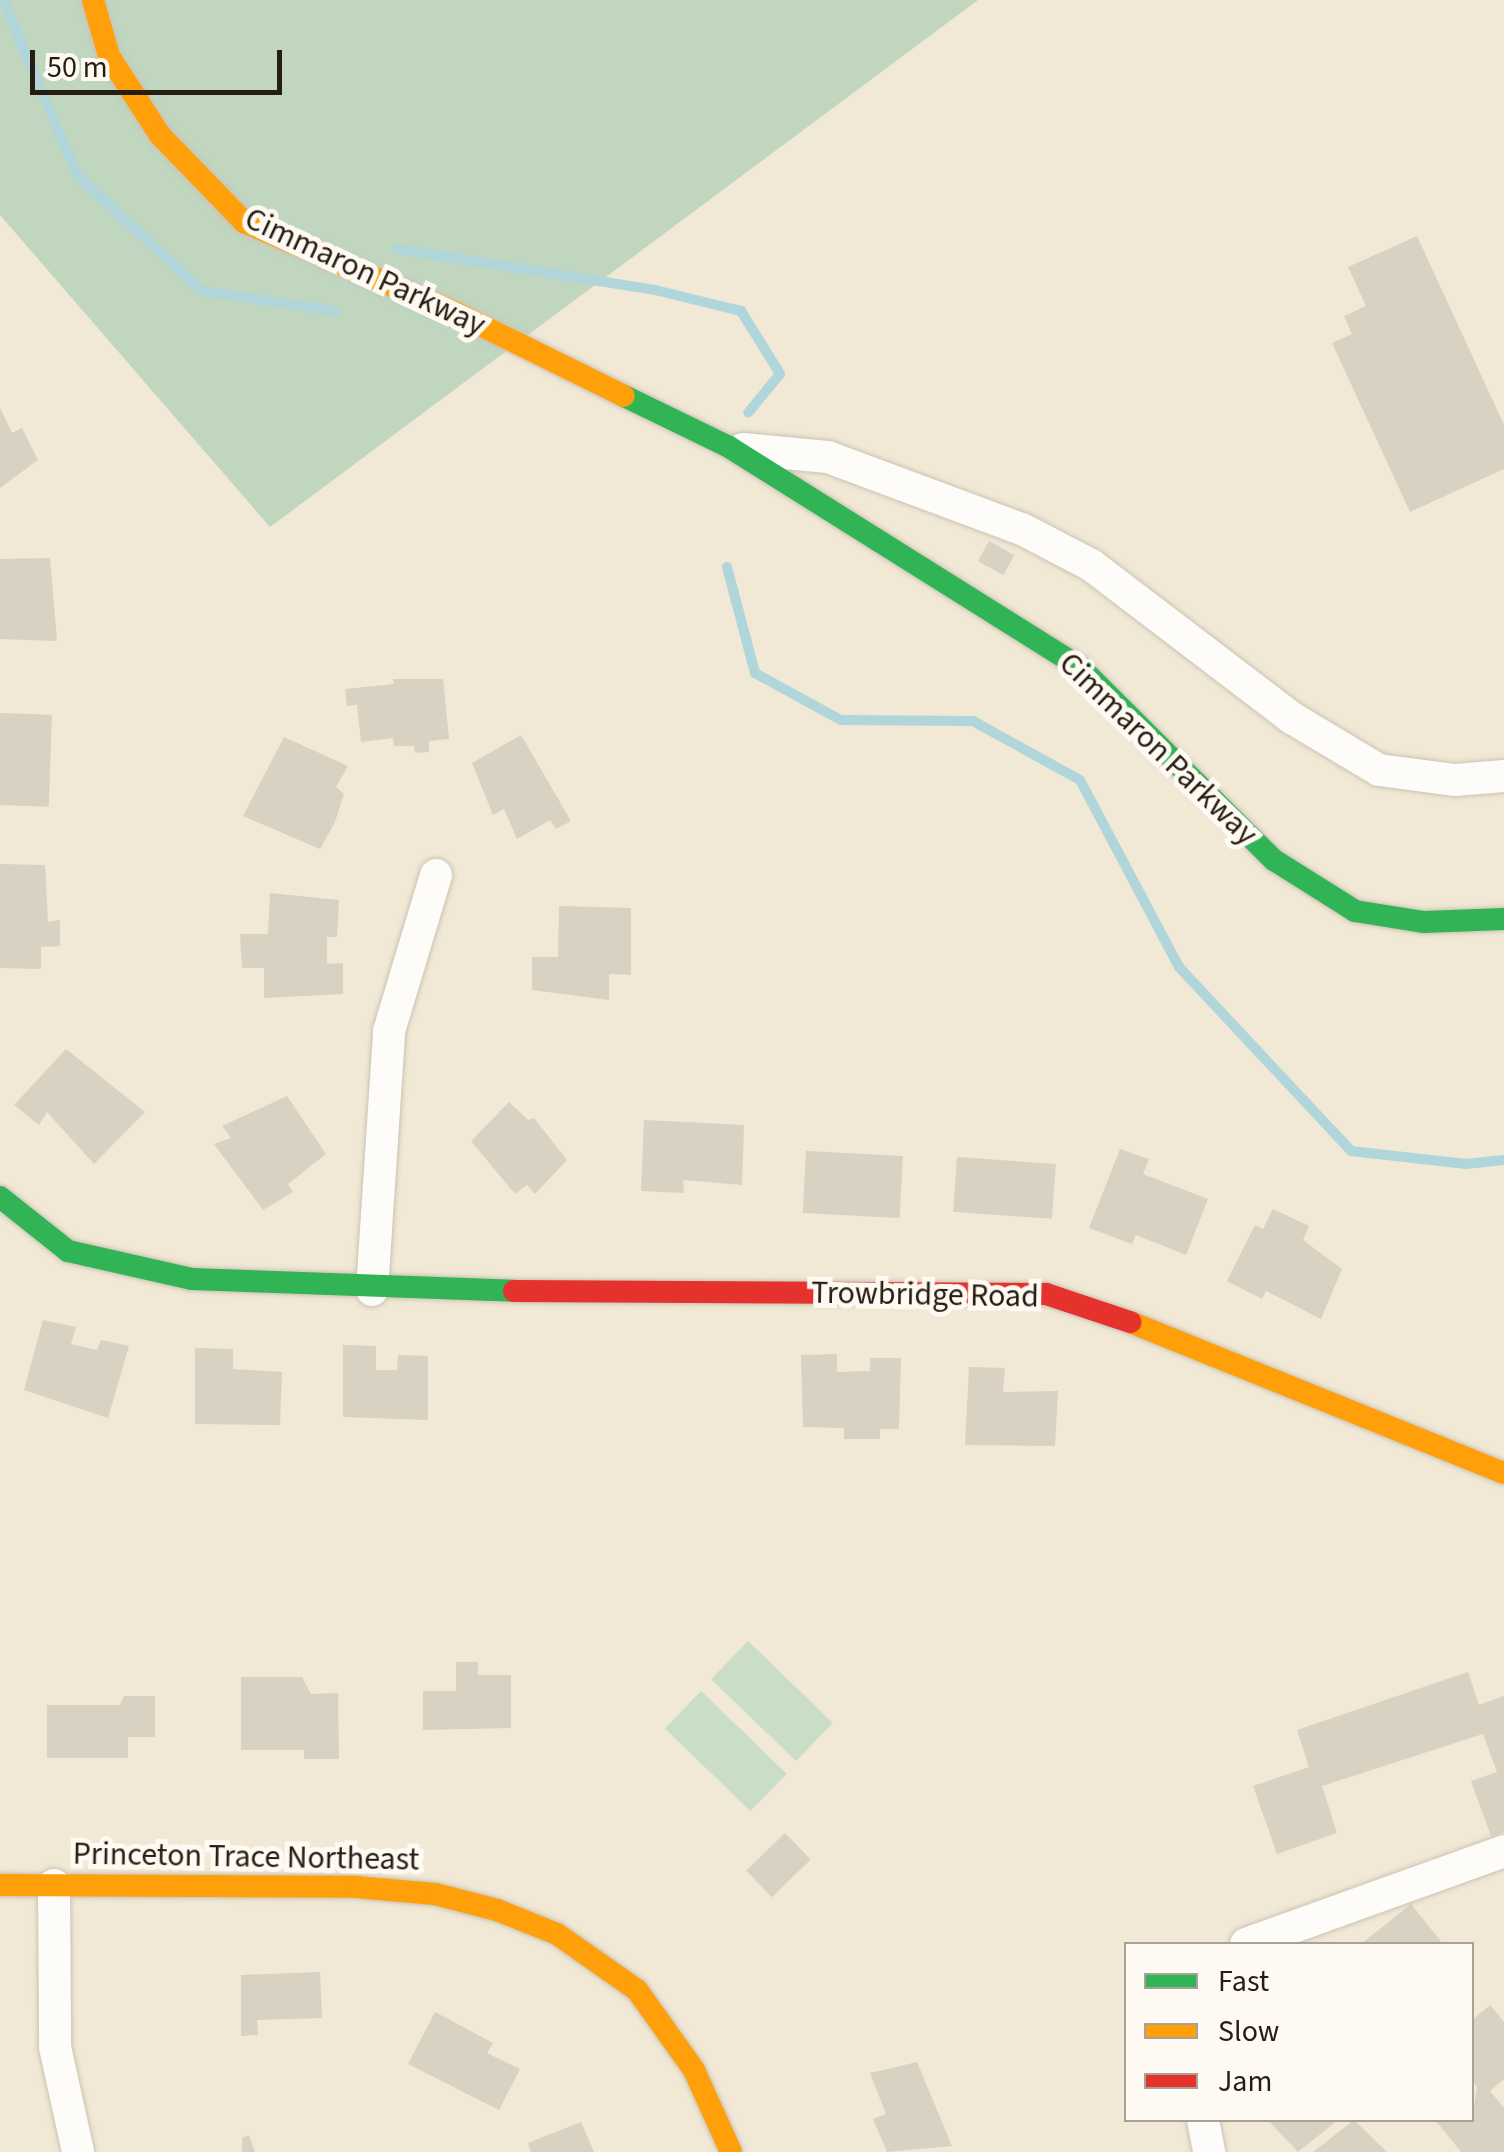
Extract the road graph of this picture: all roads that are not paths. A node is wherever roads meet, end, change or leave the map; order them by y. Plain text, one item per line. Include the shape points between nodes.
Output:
1 (93, 0) edge
2 (728, 447) junction
3 (1504, 776) edge
4 (436, 875) dead end
5 (1504, 919) edge
6 (0, 1197) edge
7 (372, 1290) junction
8 (1504, 1473) edge
9 (1504, 1851) edge
10 (0, 1884) edge
11 (54, 1885) junction
12 (1252, 1942) edge
13 (1203, 2122) edge
14 (78, 2152) edge
15 (731, 2152) edge
16 (1209, 2152) edge

1 - 2 street, Cimmaron Parkway via 109,56 160,135 244,222 456,312
2 - 3 street, Cimmaron Parkway via 828,457 1022,528 1091,565 1292,718 1379,770 1455,780
2 - 5 street, Cimmaron Parkway via 1080,668 1274,860 1339,901 1356,911 1424,922
4 - 7 street via 389,1030
6 - 7 street, Trowbridge Road via 68,1250 192,1278
7 - 8 street, Trowbridge Road via 1046,1294 1199,1346
9 - 12 street
10 - 11 street, Princeton Trace Northeast
11 - 14 street via 54,2047
11 - 15 street, Princeton Trace Northeast via 356,1887 434,1894 558,1934 638,1990 694,2070
13 - 16 street

